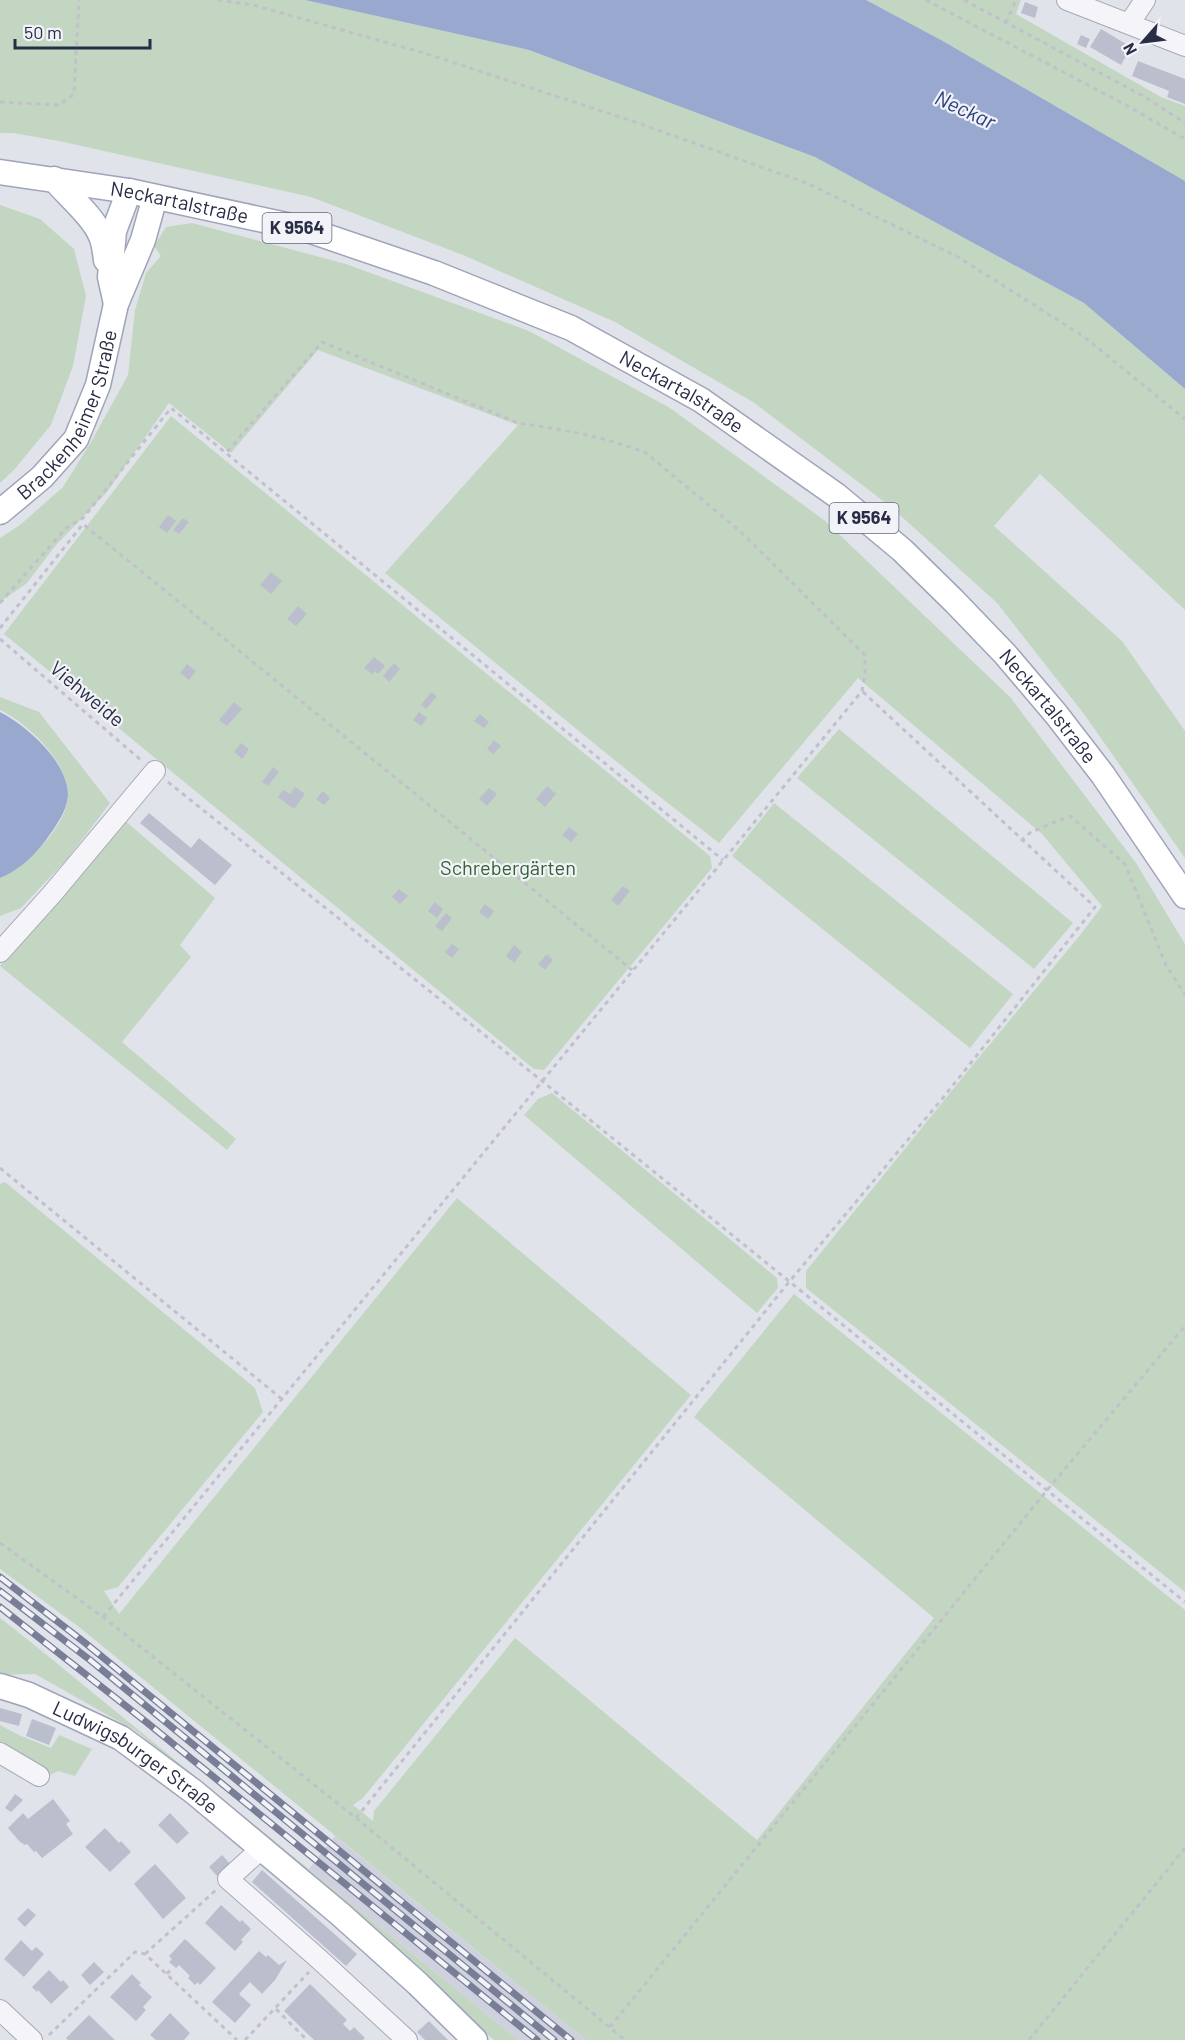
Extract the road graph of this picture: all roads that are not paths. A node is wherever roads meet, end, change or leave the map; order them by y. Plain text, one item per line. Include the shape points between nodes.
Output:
1 (1067, 0) edge
2 (1145, 0) edge
3 (1129, 24) junction
4 (1185, 46) edge
5 (0, 172) edge
6 (54, 179) junction
7 (129, 191) junction
8 (155, 197) junction
9 (110, 277) junction
10 (116, 304) junction
11 (0, 512) edge
12 (155, 771) road end
13 (1185, 896) edge
14 (0, 952) edge
15 (0, 1686) edge
16 (0, 1753) edge
17 (39, 1776) dead end
18 (261, 1849) junction
19 (0, 2010) edge
20 (32, 2040) edge
21 (407, 2040) edge
22 (476, 2040) edge

1 - 3 street
2 - 3 street
3 - 4 street
5 - 6 main road, Neckartalstraße / K 9564
6 - 7 main road, Neckartalstraße / K 9564
6 - 9 main road via 101,236
7 - 8 main road, Neckartalstraße / K 9564
7 - 9 main road, Brackenheimer Straße via 114,231
8 - 10 main road, Brackenheimer Straße via 143,240
8 - 13 main road, Neckartalstraße / K 9564 via 305,229 434,273 571,327 702,400 836,495 902,550 954,601 1056,714 1103,775
9 - 10 main road, Brackenheimer Straße
10 - 11 main road, Brackenheimer Straße via 98,386 76,439 42,477
12 - 14 street
15 - 18 main road, Ludwigsburger Straße via 121,1738 194,1792
16 - 17 street
18 - 21 street via 228,1879
18 - 22 main road, Ludwigsburger Straße via 340,1914
19 - 20 street

